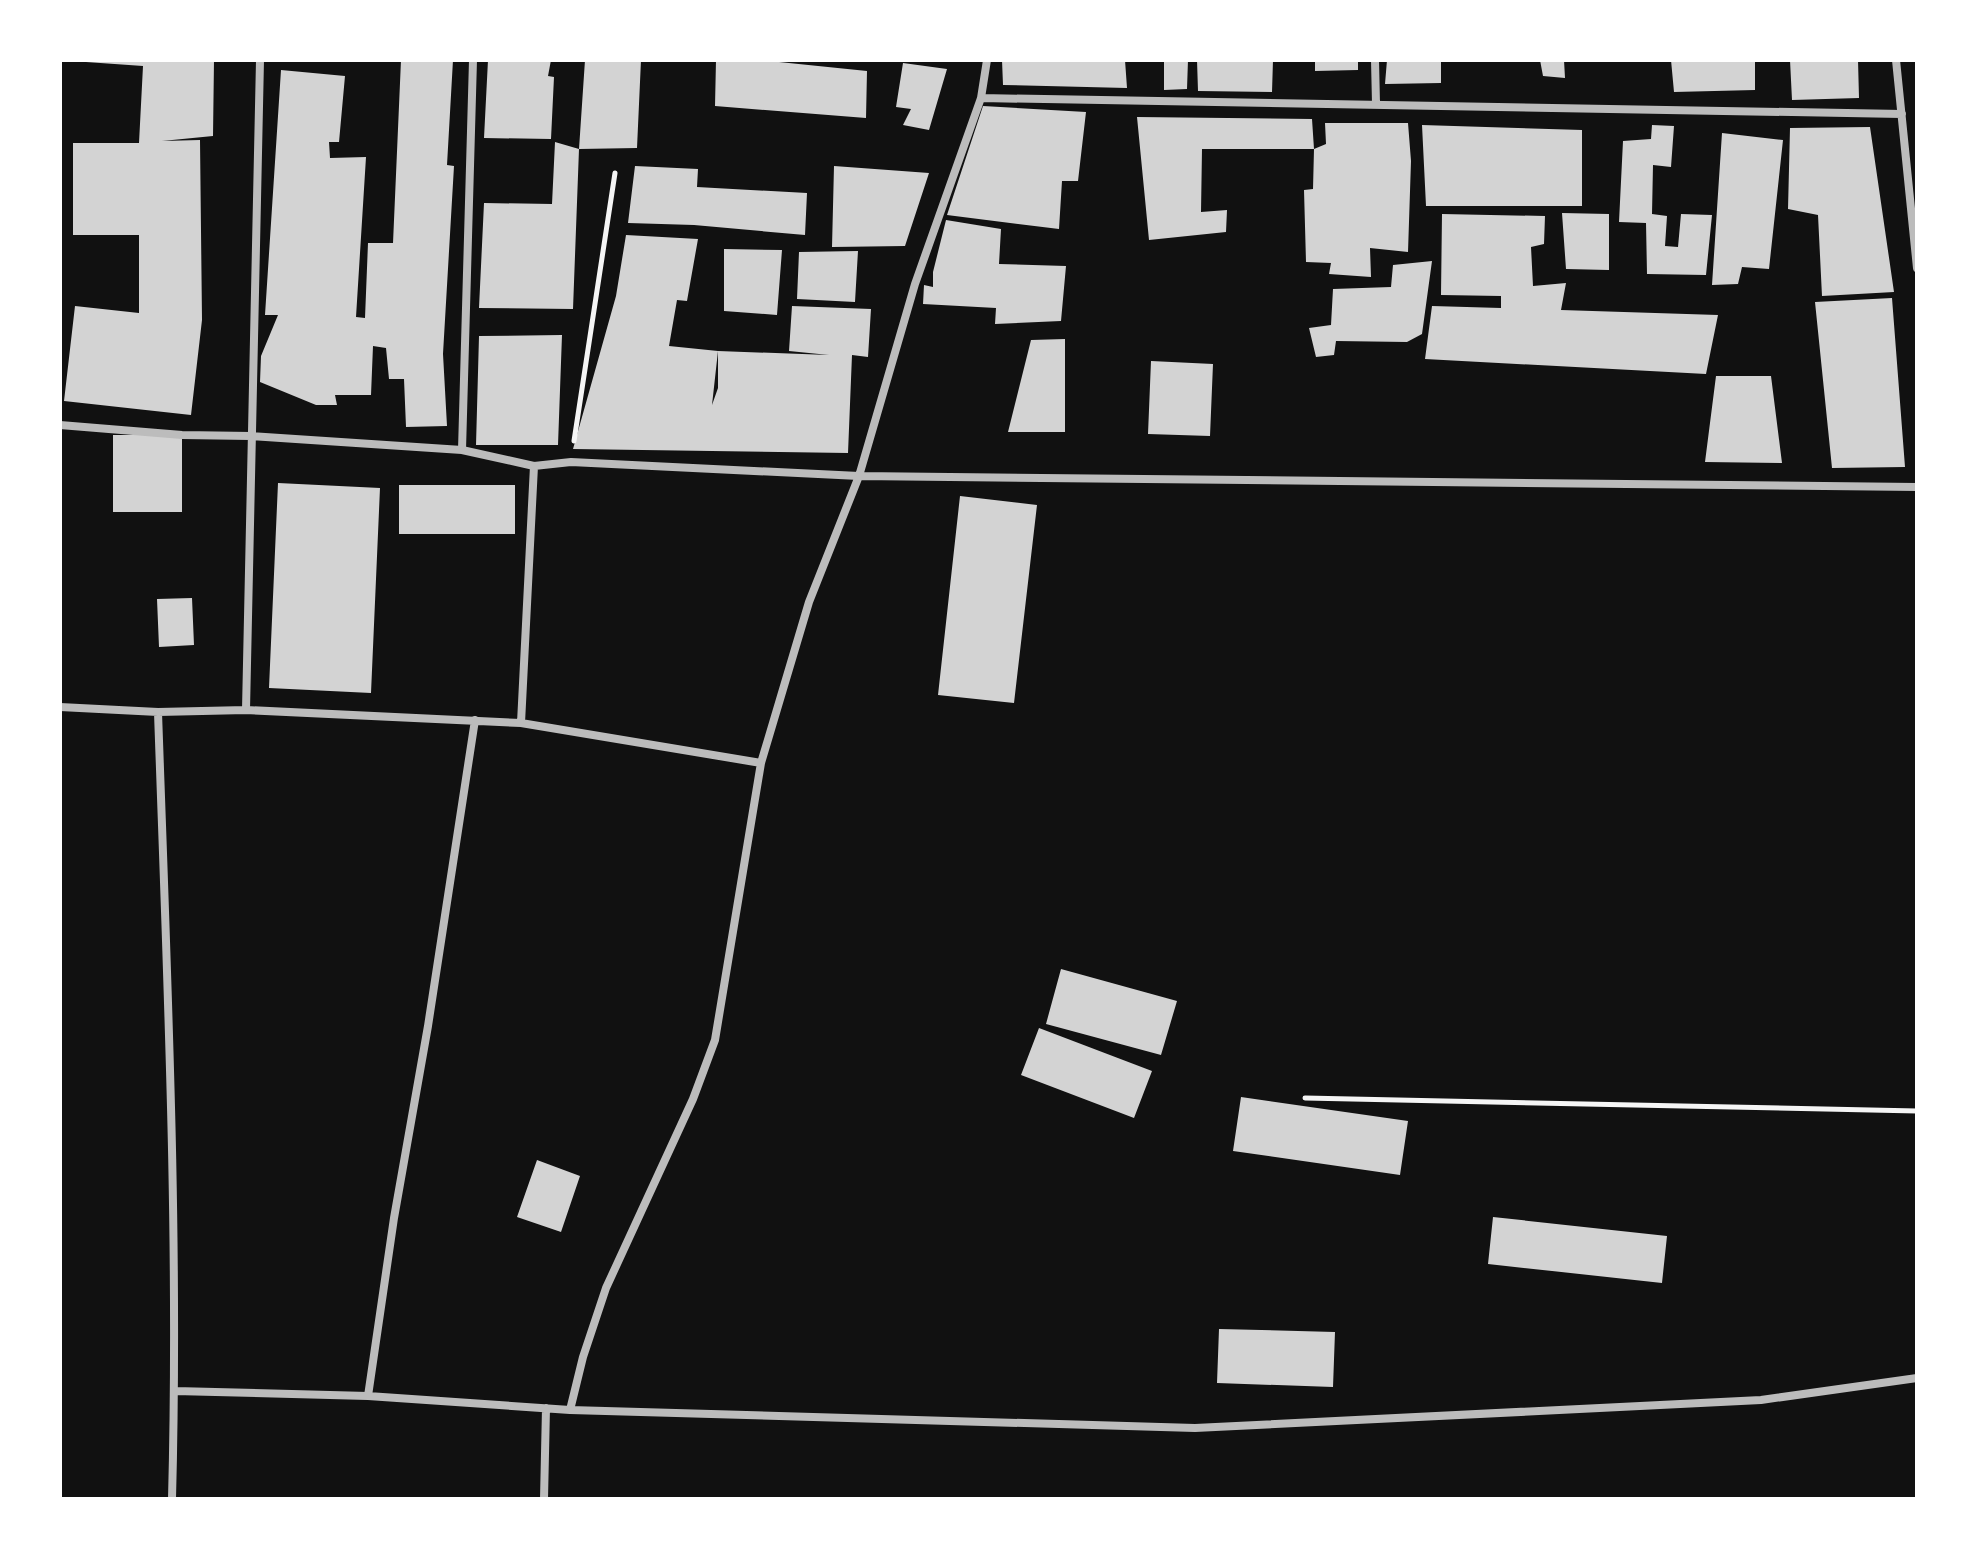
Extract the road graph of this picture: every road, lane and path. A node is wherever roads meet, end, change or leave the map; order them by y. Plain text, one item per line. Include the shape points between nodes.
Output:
1 (260, 60) edge
2 (473, 60) edge
3 (987, 60) edge
4 (1375, 60) edge
5 (1896, 60) edge
6 (981, 98) junction
7 (1376, 104) junction
8 (1902, 114) junction
9 (615, 173) dead end
10 (1917, 268) edge
11 (60, 425) edge
12 (251, 436) junction
13 (462, 450) junction
14 (571, 462) junction
15 (534, 466) junction
16 (859, 476) junction
17 (1917, 487) edge
18 (60, 707) edge
19 (246, 710) junction
20 (158, 712) junction
21 (475, 720) junction
22 (521, 723) junction
23 (761, 763) junction
24 (1305, 1098) dead end
25 (1917, 1111) edge
26 (1917, 1378) edge
27 (175, 1391) junction
28 (368, 1396) junction
29 (546, 1408) junction
30 (570, 1410) junction
31 (172, 1499) edge
32 (544, 1499) edge

1 - 12 street
2 - 13 street
3 - 6 street
4 - 7 street
5 - 8 street
6 - 7 street
6 - 16 street via 915,284
7 - 8 street
8 - 10 street
9 - 14 path
11 - 12 street
12 - 13 street
12 - 19 street
13 - 15 street
14 - 15 street
14 - 16 street
15 - 22 street
16 - 17 street
16 - 23 street via 809,602
18 - 20 street
19 - 20 street
19 - 21 street
20 - 27 street
21 - 22 street
21 - 28 street
22 - 23 street
23 - 30 street via 715,1040 606,1288
24 - 25 path
26 - 30 street via 1761,1400 1195,1428
27 - 28 street
27 - 31 street
28 - 29 street
29 - 30 street
29 - 32 street

